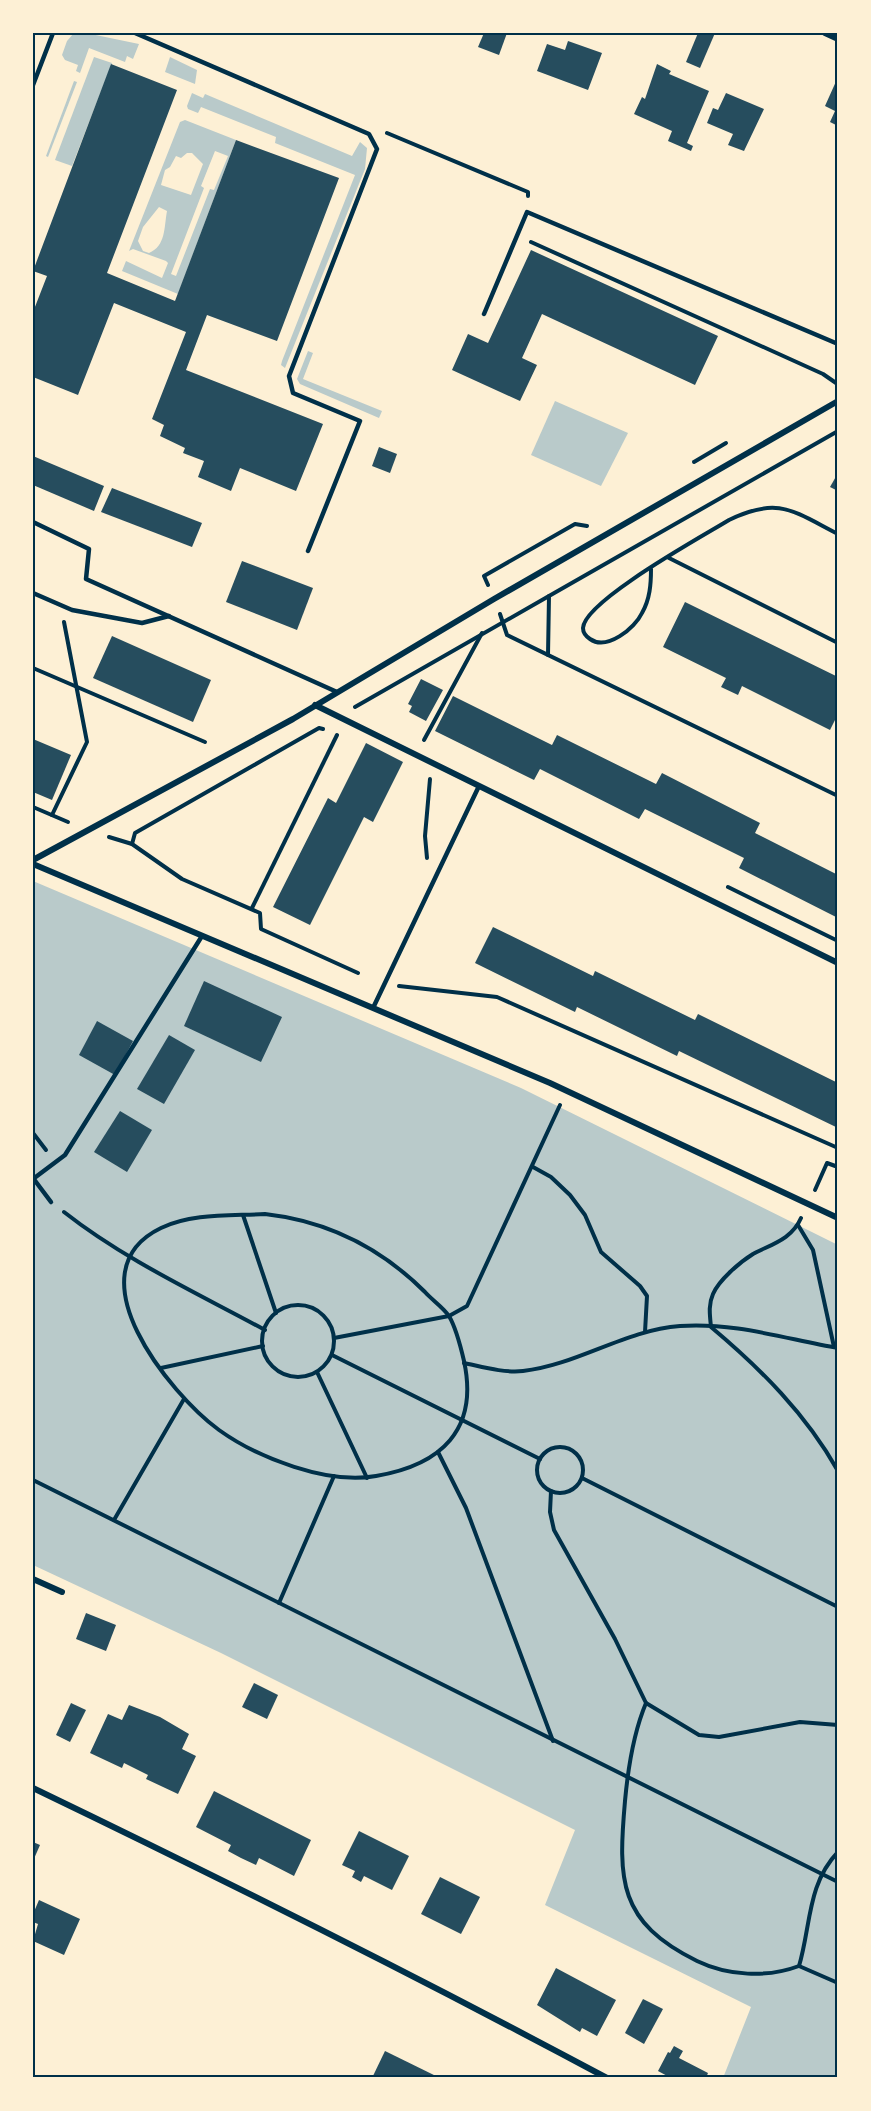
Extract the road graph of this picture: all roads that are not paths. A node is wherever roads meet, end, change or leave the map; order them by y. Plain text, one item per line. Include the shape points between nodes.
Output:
1 (53, 33) edge
2 (135, 33) edge
3 (825, 33) edge
4 (838, 39) edge
5 (33, 85) edge
6 (484, 314) dead end
7 (838, 344) edge
8 (838, 401) edge
9 (33, 522) edge
10 (308, 551) dead end
11 (33, 593) edge
12 (169, 616) junction
13 (337, 693) junction
14 (315, 705) junction
15 (478, 786) junction
16 (33, 862) edge
17 (202, 936) junction
18 (838, 963) edge
19 (373, 1008) junction
20 (33, 1179) edge
21 (51, 1202) road end
22 (838, 1218) edge
23 (33, 1579) edge
24 (62, 1592) dead end
25 (33, 1788) edge
26 (607, 2078) edge

1 - 5 lane
2 - 10 lane via 369,134 377,149 289,376 293,393 360,421
3 - 4 street
6 - 7 lane via 527,212
8 - 13 street
9 - 12 lane via 89,549 86,579
11 - 12 lane via 61,606 142,623
12 - 13 lane
13 - 14 street
14 - 15 street
14 - 16 street
15 - 18 street
15 - 19 lane
16 - 17 street
17 - 19 street
17 - 20 lane via 64,1155
19 - 22 street via 566,1090
20 - 21 lane
23 - 24 street
25 - 26 street via 260,1898

